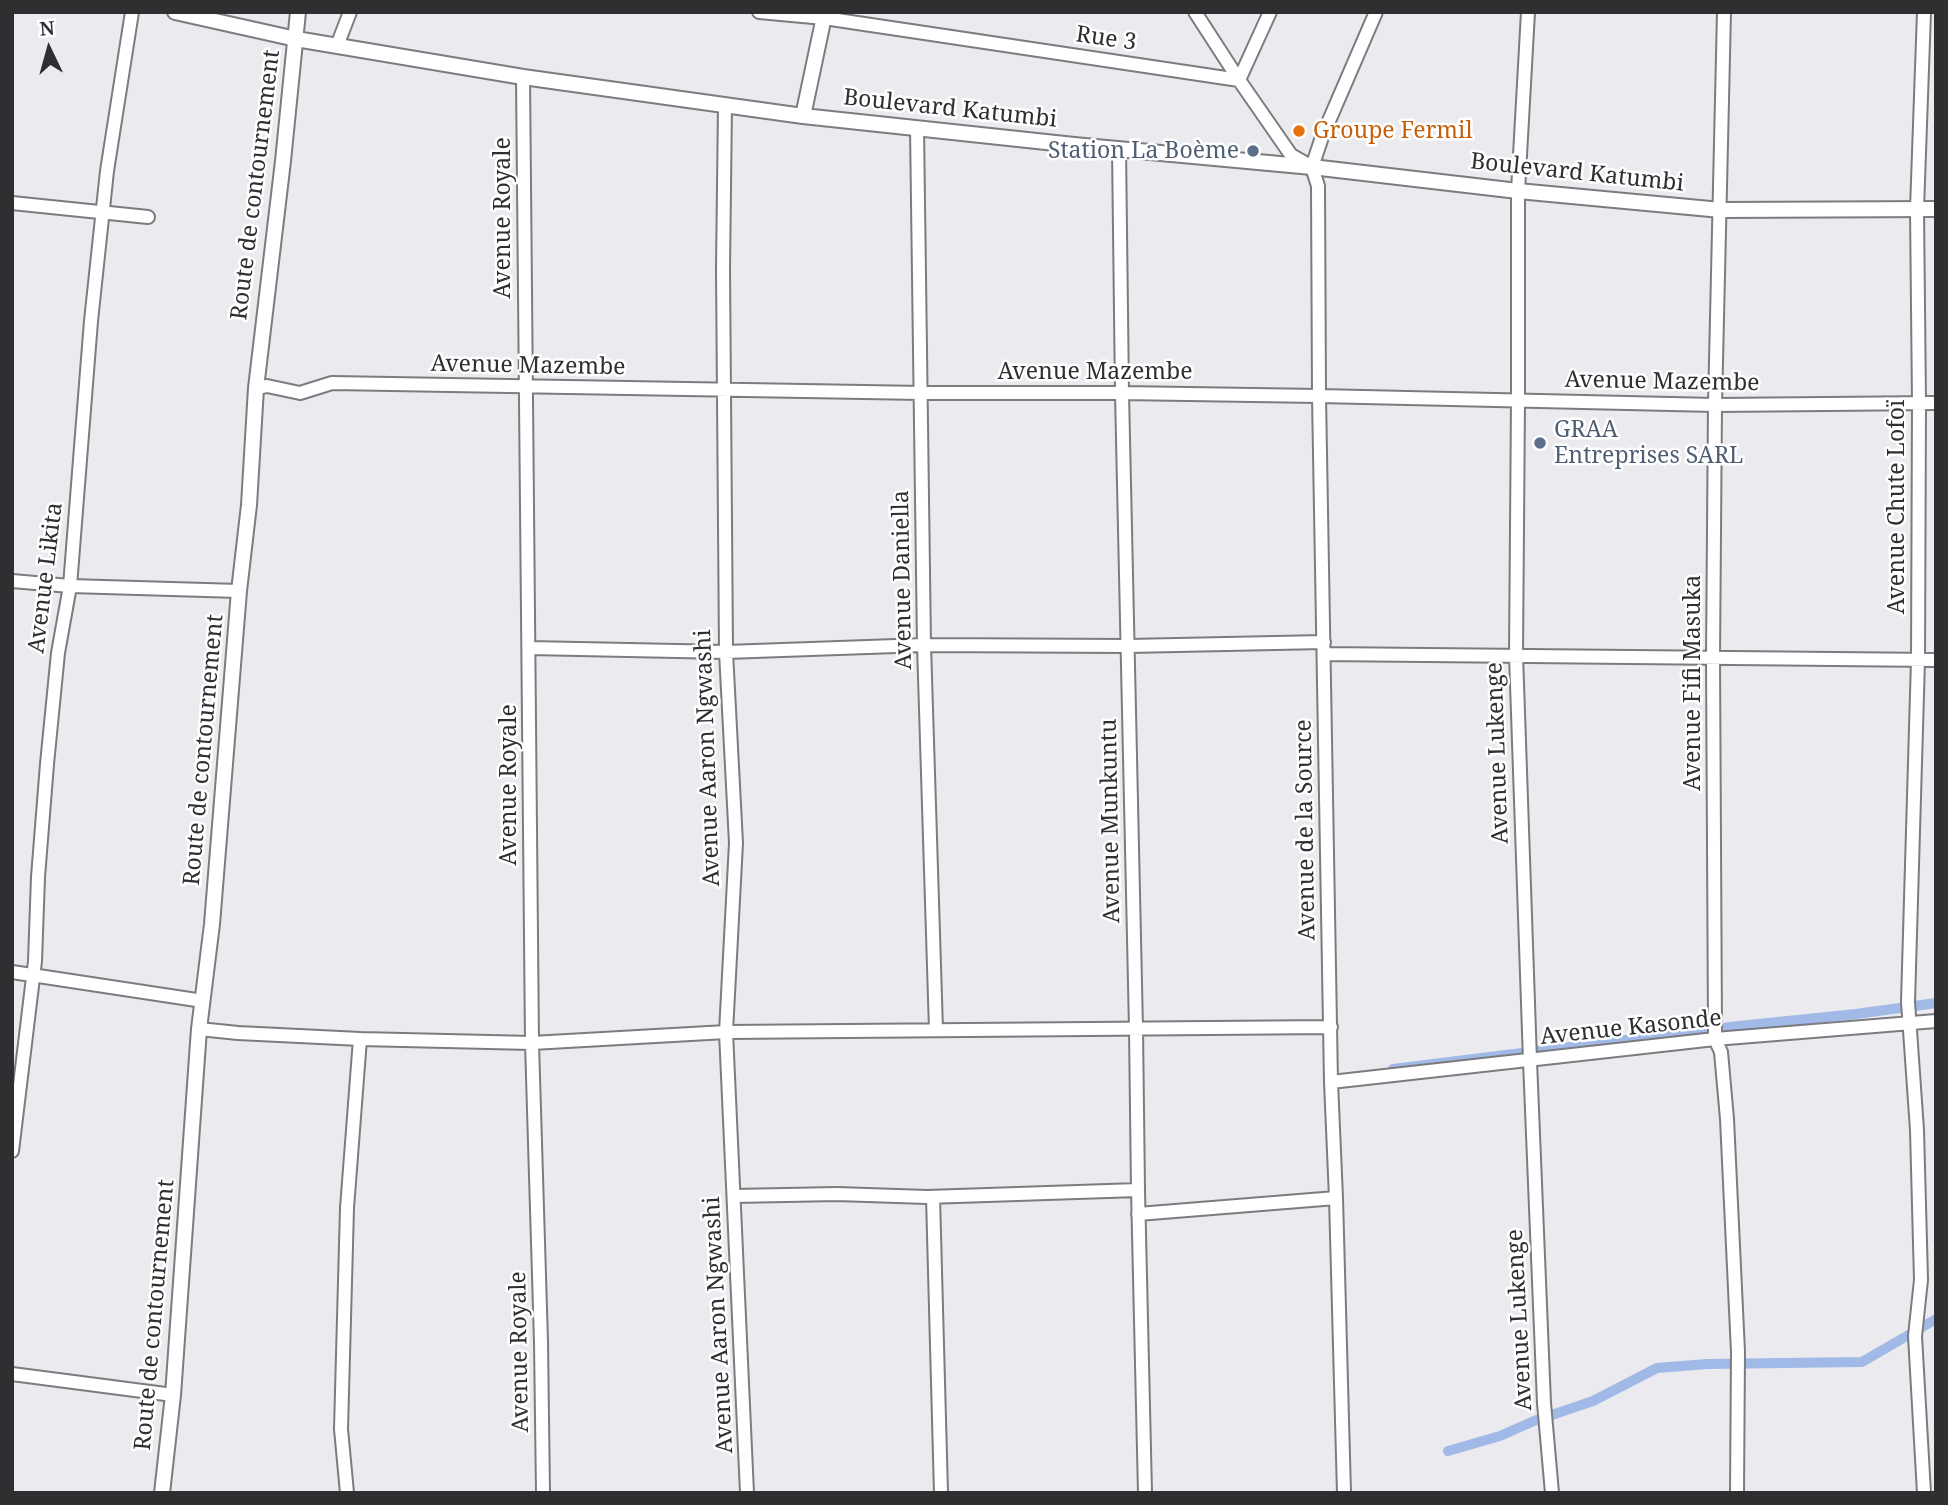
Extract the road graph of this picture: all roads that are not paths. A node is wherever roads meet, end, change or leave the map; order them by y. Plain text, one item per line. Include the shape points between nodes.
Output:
1 (132, 12) edge
2 (175, 12) edge
3 (298, 12) edge
4 (350, 12) edge
5 (759, 12) edge
6 (1195, 12) edge
7 (1270, 12) edge
8 (1376, 12) edge
9 (1528, 12) edge
10 (1724, 12) edge
11 (1924, 12) edge
12 (824, 15) edge
13 (221, 17) edge
14 (1929, 31) edge
15 (296, 39) junction
16 (337, 46) junction
17 (523, 77) junction
18 (1239, 80) junction
19 (725, 105) junction
20 (803, 116) junction
21 (917, 128) junction
22 (1119, 149) junction
23 (1312, 167) junction
24 (1518, 191) junction
25 (12, 203) edge
26 (1917, 209) junction
27 (1936, 209) edge
28 (1721, 210) junction
29 (103, 212) junction
30 (148, 217) dead end
31 (525, 387) junction
32 (256, 388) junction
33 (724, 390) junction
34 (922, 393) junction
35 (1122, 393) junction
36 (1318, 396) junction
37 (1518, 400) junction
38 (1919, 403) junction
39 (1936, 403) edge
40 (1715, 405) junction
41 (12, 581) edge
42 (70, 586) junction
43 (239, 591) junction
44 (924, 645) junction
45 (1128, 646) junction
46 (529, 648) junction
47 (1324, 648) junction
48 (726, 652) junction
49 (1516, 654) junction
50 (1713, 658) junction
51 (1918, 660) junction
52 (1936, 660) edge
53 (12, 972) edge
54 (33, 974) junction
55 (203, 1001) junction
56 (1909, 1020) junction
57 (1936, 1021) edge
58 (1331, 1027) junction
59 (199, 1029) junction
60 (1136, 1029) junction
61 (936, 1030) junction
62 (726, 1032) junction
63 (360, 1039) junction
64 (1715, 1039) junction
65 (532, 1043) junction
66 (1530, 1061) junction
67 (1331, 1082) junction
68 (12, 1150) edge
69 (1138, 1190) junction
70 (734, 1196) junction
71 (933, 1197) junction
72 (1336, 1198) junction
73 (1138, 1214) junction
74 (12, 1374) edge
75 (173, 1395) junction
76 (1936, 1474) edge
77 (1923, 1479) junction
78 (162, 1493) edge
79 (347, 1493) edge
80 (543, 1493) edge
81 (747, 1493) edge
82 (941, 1493) edge
83 (1145, 1493) edge
84 (1344, 1493) edge
85 (1552, 1493) edge
86 (1737, 1493) edge
87 (1924, 1493) edge

1 - 29 street, Avenue Likita
2 - 13 street, Boulevard Katumbi
3 - 15 street, Route de contournement
4 - 16 street
5 - 12 street, Rue 3
6 - 18 street
7 - 18 street
8 - 23 street
9 - 24 street, Avenue Lukenge
10 - 28 street, Avenue Fifi Masuka
11 - 14 street, Avenue Chute Lofoï
12 - 18 street, Rue 3
12 - 20 street
13 - 15 street, Boulevard Katumbi
14 - 26 street, Avenue Chute Lofoï
15 - 16 street, Boulevard Katumbi
15 - 32 street, Route de contournement
16 - 17 street, Boulevard Katumbi
17 - 19 street, Boulevard Katumbi
17 - 31 street, Avenue Royale
18 - 23 street via 1291,155
19 - 20 street, Boulevard Katumbi
19 - 33 street, Avenue Aaron Ngwashi
20 - 21 street, Boulevard Katumbi
21 - 22 street, Boulevard Katumbi
21 - 34 street, Avenue Daniella
22 - 23 street, Boulevard Katumbi
22 - 35 street, Avenue Munkuntu
23 - 24 street, Boulevard Katumbi
23 - 36 street, Avenue de la Source via 1318,186
24 - 28 street, Boulevard Katumbi
24 - 37 street, Avenue Lukenge
25 - 29 street
26 - 27 street, Boulevard Katumbi
26 - 28 street, Boulevard Katumbi
26 - 38 street, Avenue Chute Lofoï
28 - 40 street, Avenue Fifi Masuka
29 - 30 street
29 - 42 street, Avenue Likita
31 - 32 street, Avenue Mazembe via 332,383 300,393
31 - 33 street, Avenue Mazembe
31 - 46 street, Avenue Royale
32 - 43 street, Route de contournement
33 - 34 street, Avenue Mazembe
33 - 48 street, Avenue Aaron Ngwashi
34 - 35 street, Avenue Mazembe
34 - 44 street, Avenue Daniella
35 - 36 street, Avenue Mazembe
35 - 45 street, Avenue Munkuntu
36 - 37 street, Avenue Mazembe
36 - 47 street, Avenue de la Source
37 - 40 street, Avenue Mazembe
37 - 49 street, Avenue Lukenge
38 - 39 street, Avenue Mazembe
38 - 40 street, Avenue Mazembe
38 - 51 street, Avenue Chute Lofoï
40 - 50 street, Avenue Fifi Masuka
41 - 42 street
42 - 43 street
42 - 54 street, Avenue Likita via 47,764
43 - 55 street, Route de contournement
44 - 45 street
44 - 48 street
44 - 61 street, Avenue Daniella
45 - 47 street
45 - 60 street, Avenue Munkuntu
46 - 48 street
46 - 65 street, Avenue Royale
47 - 49 street
47 - 58 street, Avenue de la Source
48 - 62 street, Avenue Aaron Ngwashi via 736,843
49 - 50 street
49 - 66 street, Avenue Lukenge
50 - 51 street
50 - 64 street, Avenue Fifi Masuka
51 - 52 street
51 - 56 street, Avenue Chute Lofoï
53 - 54 street
54 - 55 street
54 - 68 street, Avenue Likita
55 - 59 street, Route de contournement
56 - 57 street, Avenue Kasonde
56 - 64 street, Avenue Kasonde
56 - 77 street, Avenue Chute Lofoï via 1917,1130 1921,1280 1915,1336
58 - 60 street
58 - 67 street, Avenue de la Source
59 - 63 street
59 - 75 street, Route de contournement
60 - 61 street
60 - 69 street, Avenue Munkuntu
61 - 62 street
62 - 65 street
62 - 70 street, Avenue Aaron Ngwashi
63 - 65 street
63 - 79 street via 346,1233 341,1429
64 - 66 street, Avenue Kasonde
64 - 86 street, Avenue Fifi Masuka via 1723,1073 1738,1352
65 - 80 street, Avenue Royale
66 - 67 street, Avenue Kasonde
66 - 85 street, Avenue Lukenge
67 - 72 street, Avenue de la Source
69 - 71 street
69 - 73 street, Avenue Munkuntu
70 - 71 street
70 - 81 street, Avenue Aaron Ngwashi
71 - 82 street
72 - 73 street
72 - 84 street, Avenue de la Source
73 - 83 street, Avenue Munkuntu
74 - 75 street
75 - 78 street, Route de contournement
76 - 77 street
77 - 87 street, Avenue Chute Lofoï

